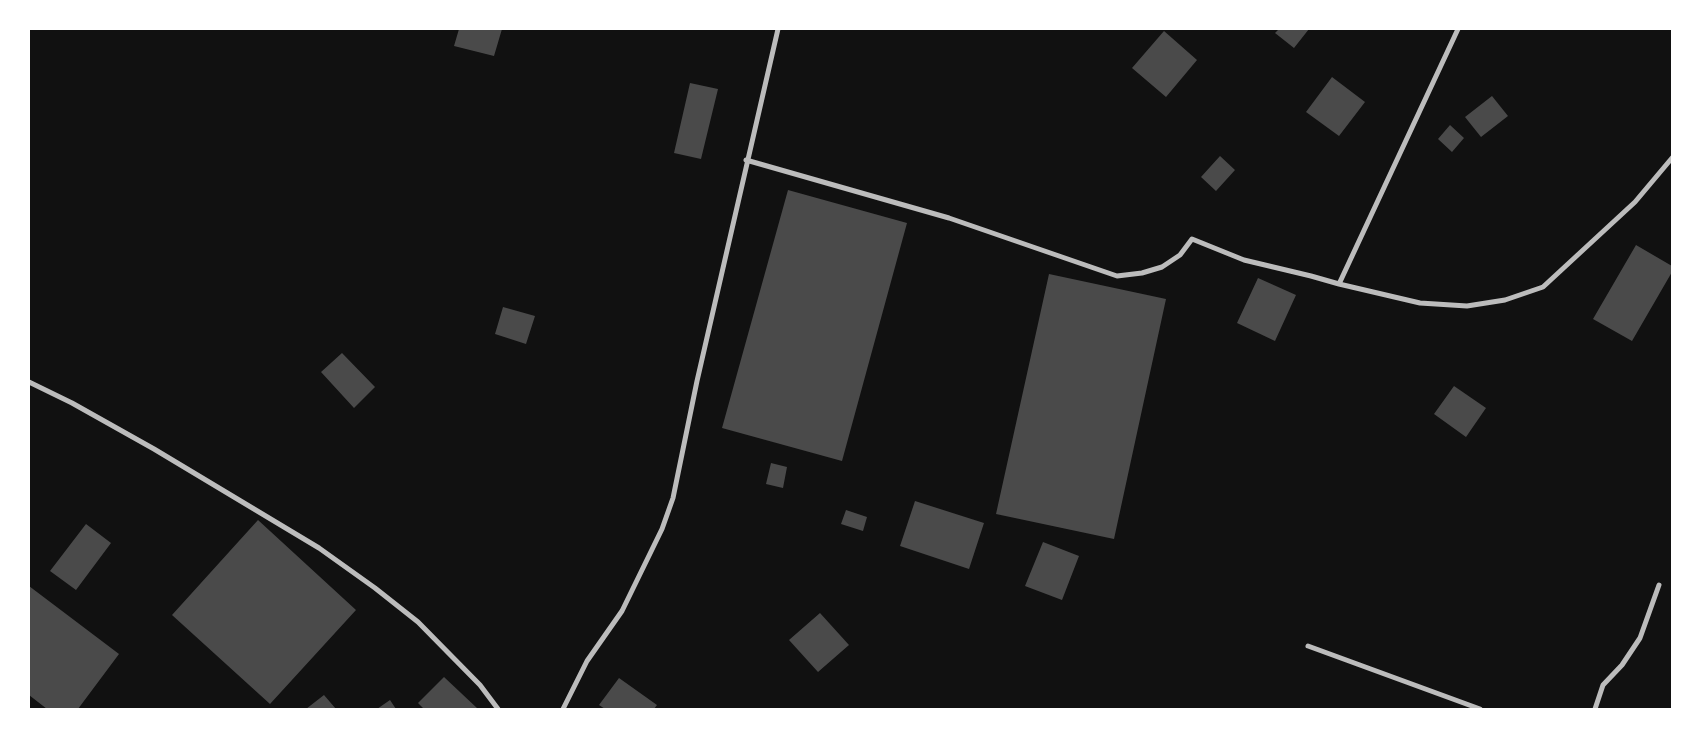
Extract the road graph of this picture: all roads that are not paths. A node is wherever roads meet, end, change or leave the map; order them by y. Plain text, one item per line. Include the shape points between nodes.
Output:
1 (778, 29) edge
2 (1458, 29) edge
3 (1672, 158) edge
4 (746, 160) junction
5 (1339, 284) junction
6 (29, 382) edge
7 (1659, 585) dead end
8 (1308, 646) dead end
9 (498, 709) edge
10 (563, 709) edge
11 (1480, 709) edge
12 (1595, 709) edge

1 - 4 street
2 - 5 street
3 - 5 street via 1635,202 1543,287 1506,300 1468,306 1420,304
4 - 5 street via 949,218 1117,276 1162,267 1180,255 1192,239 1244,260
4 - 10 street via 673,498 662,529 622,611 587,661
6 - 9 street via 154,449 319,548 418,622 480,685
7 - 12 street via 1640,638 1622,665 1603,685
8 - 11 street

